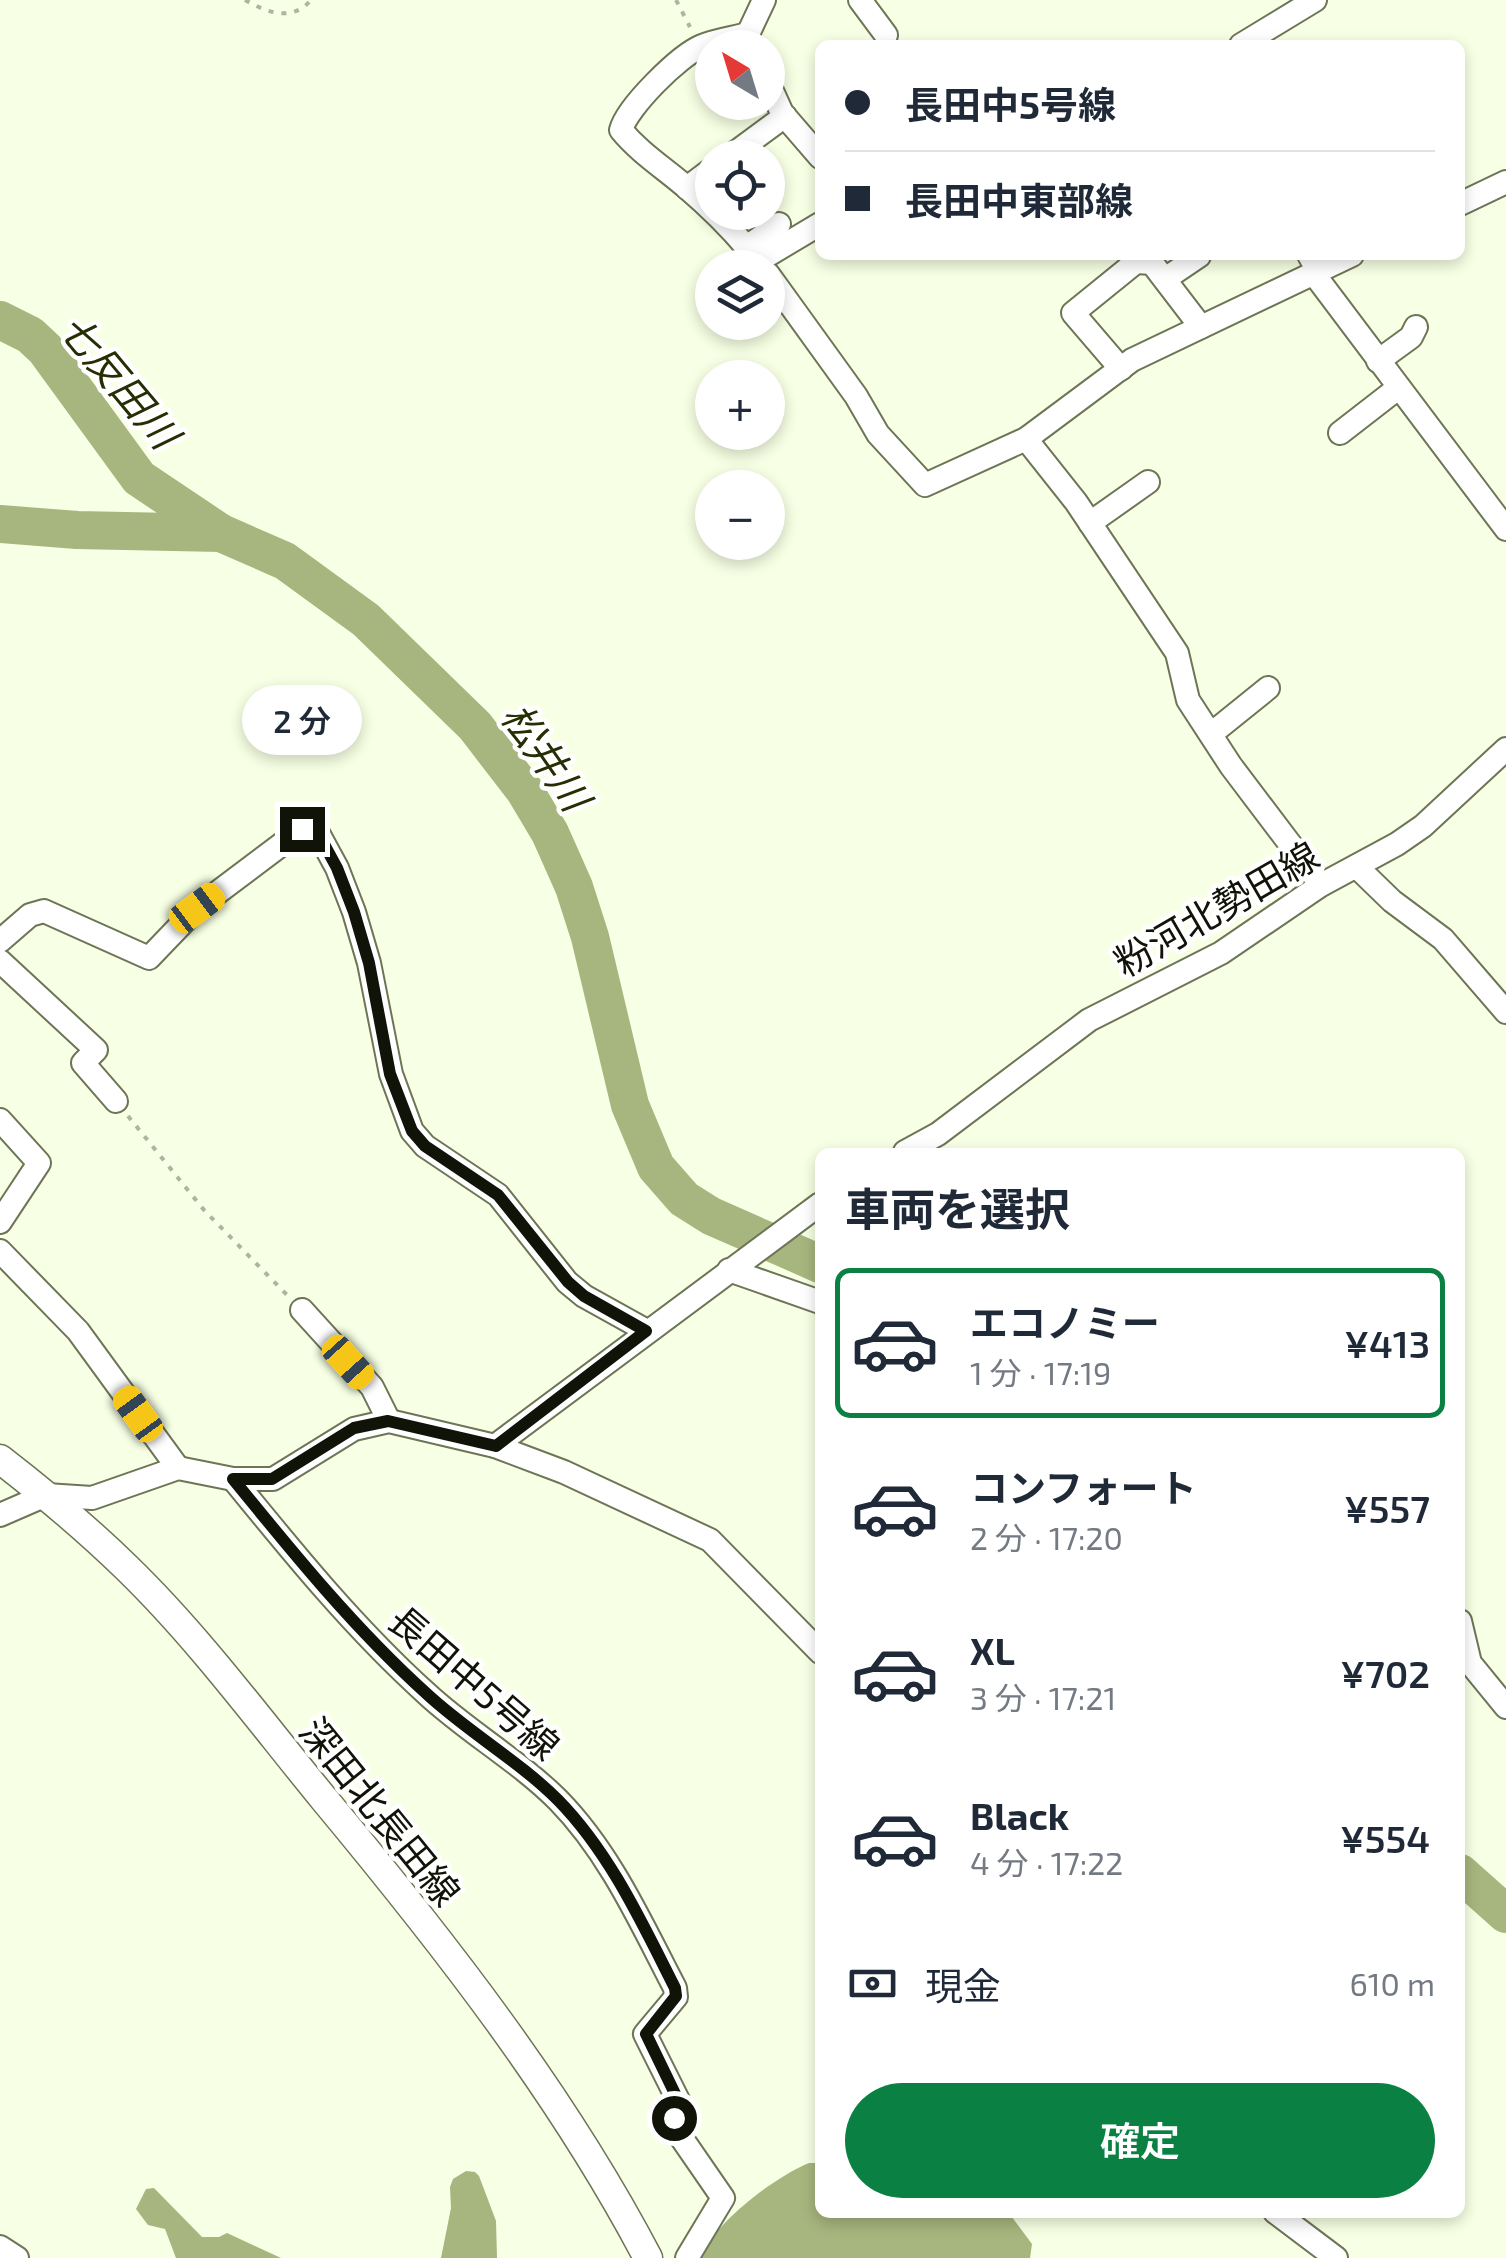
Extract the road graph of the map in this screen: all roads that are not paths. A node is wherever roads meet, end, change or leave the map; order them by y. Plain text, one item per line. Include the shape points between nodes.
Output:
1 (764, 0) edge
2 (860, 0) edge
3 (1315, 0) edge
4 (1276, 10) edge
5 (754, 30) edge
6 (886, 35) dead end
7 (1246, 40) edge
8 (695, 50) edge
9 (785, 116) edge
10 (780, 120) edge
11 (752, 140) edge
12 (815, 151) edge
13 (695, 182) edge
14 (1506, 182) edge
15 (687, 188) junction
16 (1465, 202) edge
17 (815, 227) edge
18 (747, 250) edge
19 (778, 250) edge
20 (1131, 260) edge
21 (1141, 260) edge
22 (1193, 260) edge
23 (1314, 263) edge
24 (1165, 279) junction
25 (785, 298) edge
26 (1201, 327) junction
27 (1416, 327) dead end
28 (1378, 361) junction
29 (1120, 369) junction
30 (1398, 388) junction
31 (1340, 433) dead end
32 (1026, 439) junction
33 (1148, 482) dead end
34 (1090, 523) junction
35 (1506, 529) edge
36 (1268, 688) dead end
37 (1211, 734) junction
38 (1506, 749) edge
39 (1358, 868) junction
40 (1320, 885) junction
41 (0, 941) edge
42 (0, 961) edge
43 (1501, 1000) edge
44 (116, 1101) road end
45 (0, 1120) edge
46 (912, 1148) edge
47 (811, 1210) edge
48 (0, 1222) edge
49 (0, 1250) edge
50 (735, 1266) junction
51 (815, 1300) edge
52 (302, 1310) road end
53 (646, 1331) junction
54 (388, 1421) junction
55 (496, 1446) junction
56 (0, 1459) edge
57 (178, 1468) junction
58 (233, 1479) junction
59 (46, 1495) junction
60 (0, 1515) edge
61 (1465, 1642) edge
62 (815, 1647) edge
63 (1506, 1707) edge
64 (1283, 2218) edge
65 (0, 2247) edge
66 (18, 2258) edge
67 (648, 2258) edge
68 (688, 2258) edge
69 (1336, 2258) edge

1 - 5 street
2 - 6 street
3 - 4 street
4 - 7 street
8 - 15 street via 625,116 621,130
9 - 12 street
10 - 11 street
13 - 15 street
14 - 16 street
15 - 18 street
17 - 19 street
20 - 29 street via 1073,313
21 - 24 street
22 - 24 street
23 - 26 street
23 - 28 street via 1316,278
24 - 26 street
25 - 32 street via 878,434 926,486
26 - 29 street
27 - 28 street
28 - 30 street
29 - 32 street
30 - 31 street
30 - 35 street
32 - 34 street
33 - 34 street
34 - 37 street via 1177,654 1188,700
36 - 37 street
37 - 40 street
38 - 39 street, 粉河北勢田線 via 1423,826
39 - 40 street, 粉河北勢田線
39 - 43 street
40 - 46 street, 粉河北勢田線 via 1221,954 1089,1020
41 - 53 street via 30,915 44,912 149,958 197,908 311,828 354,912 390,1074 412,1131 498,1195 584,1296
42 - 44 street via 96,1050 84,1063
45 - 48 street via 39,1163
47 - 50 street
49 - 57 street via 78,1331
50 - 51 street
50 - 53 street
52 - 54 street via 372,1387
53 - 55 street
54 - 55 street
54 - 58 street via 354,1428 272,1479
55 - 62 street via 710,1540
56 - 59 street, 深田北長田線
57 - 58 street
57 - 59 street via 92,1498
58 - 68 street, 長田中5号線 via 375,1644 557,1800 620,1883 675,1988 676,1996 646,2034 679,2102 674,2126 723,2198
59 - 60 street
59 - 67 street, 深田北長田線 via 181,1625 376,1862 582,2143
61 - 63 street via 1470,1663
64 - 69 street
65 - 66 street

